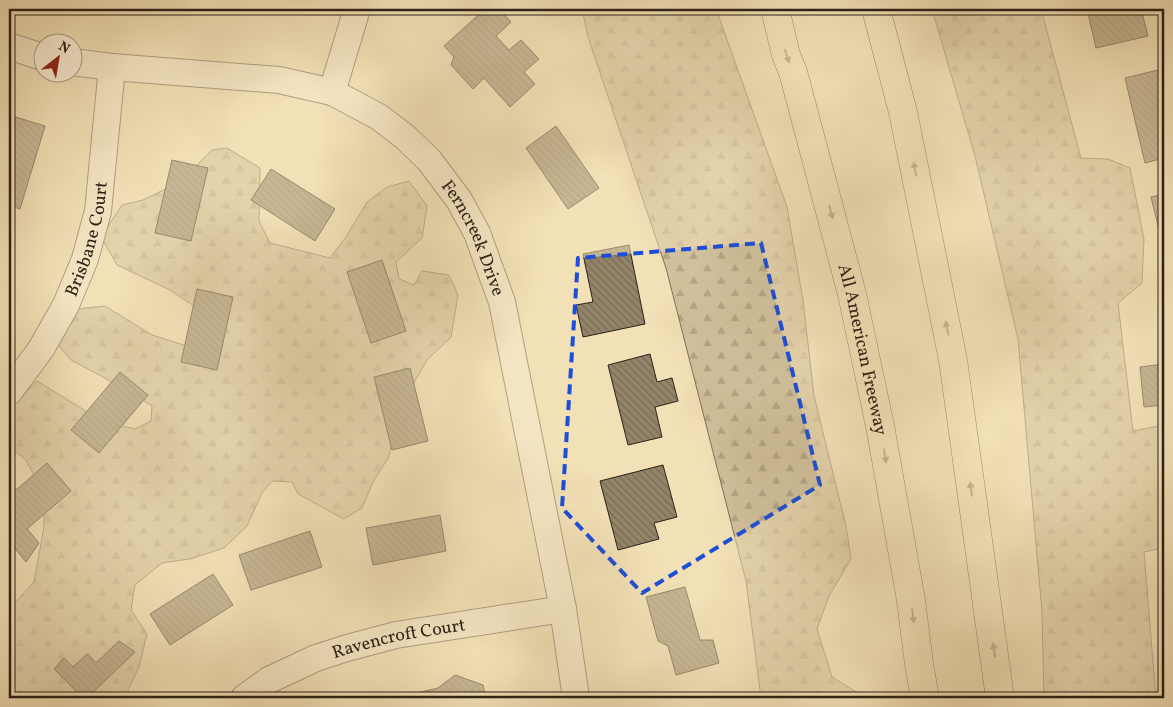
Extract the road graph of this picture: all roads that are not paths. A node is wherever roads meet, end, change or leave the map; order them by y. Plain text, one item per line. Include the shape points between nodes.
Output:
1 (357, 9) edge
2 (775, 9) edge
3 (876, 9) edge
4 (9, 46) edge
5 (32, 54) edge
6 (82, 63) edge
7 (112, 67) junction
8 (332, 92) junction
9 (9, 392) edge
10 (563, 609) junction
11 (244, 698) edge
12 (576, 698) edge
13 (925, 698) edge
14 (1000, 698) edge

1 - 8 street
2 -> 13 highway, All American Freeway via 852,294 911,600
14 -> 3 highway via 953,360 904,112
4 - 5 street
6 - 7 street, Ferncreek Drive
7 - 8 street, Ferncreek Drive via 271,79
7 - 9 street, Brisbane Court via 98,211 85,259 66,305 41,348
8 - 10 street, Ferncreek Drive via 379,116 406,137 429,160 453,192 477,233 502,302
10 - 11 street, Ravencroft Court via 396,635 347,648 316,658 270,680
10 - 12 street, Ferncreek Drive

